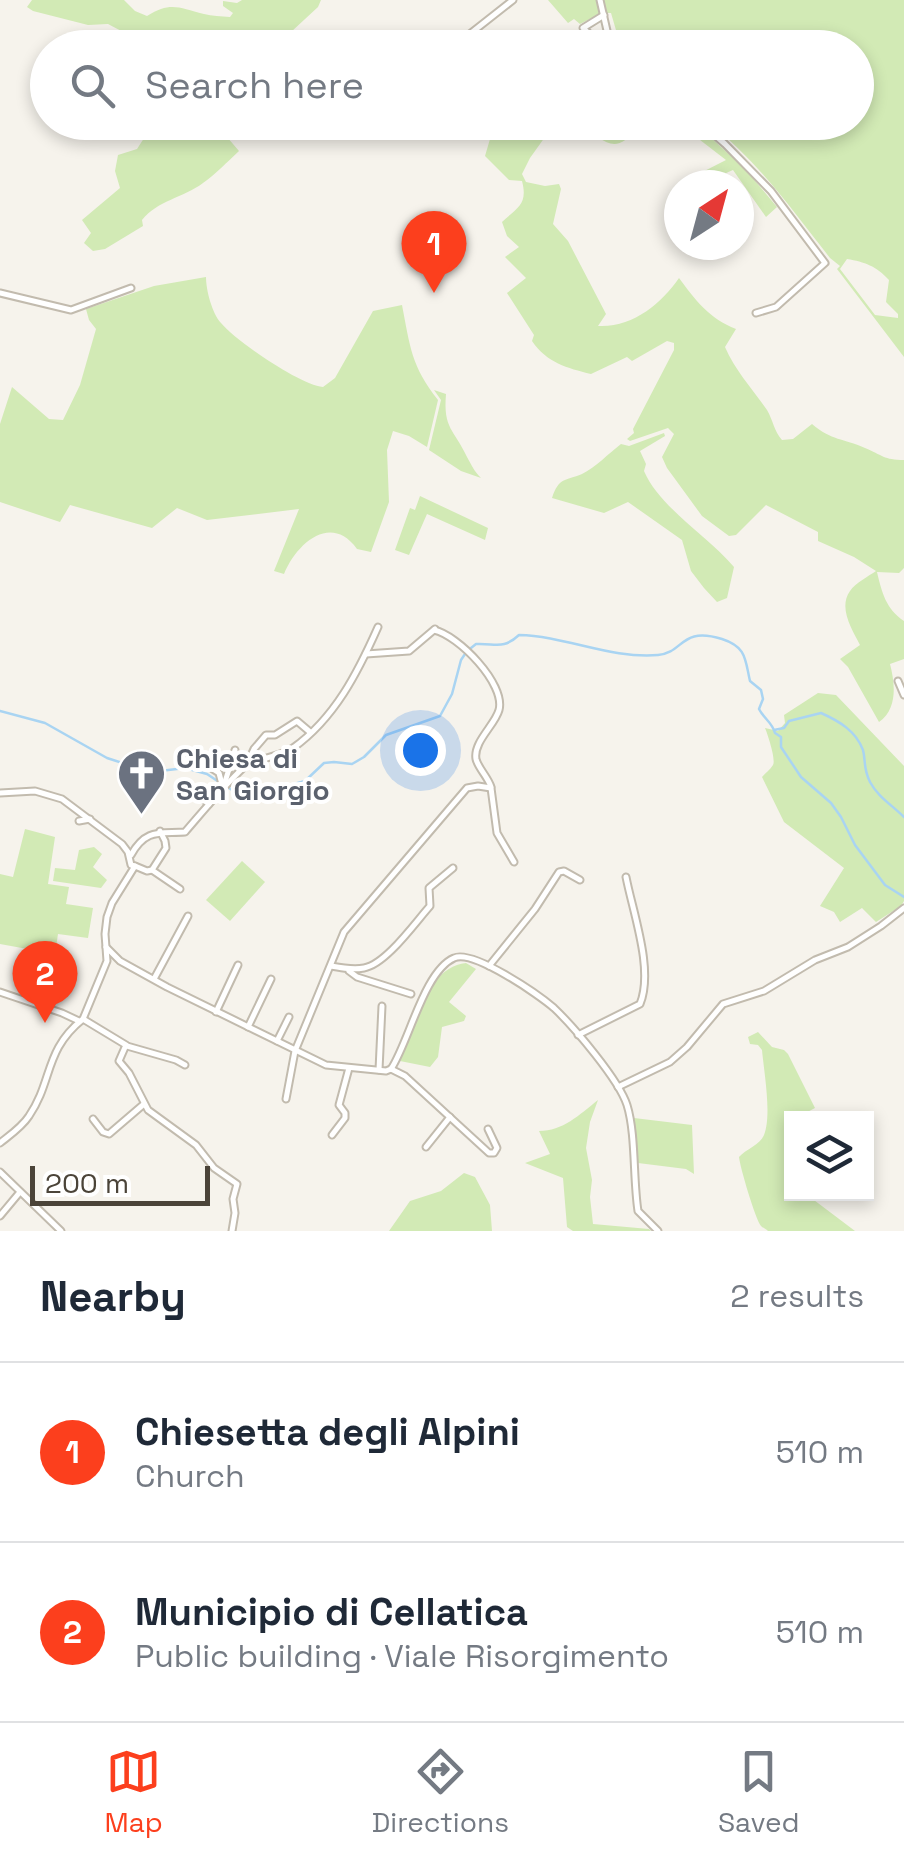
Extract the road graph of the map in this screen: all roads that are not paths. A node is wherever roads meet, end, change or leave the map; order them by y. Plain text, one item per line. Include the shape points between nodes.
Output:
1 (513, 0) edge
2 (600, 0) edge
3 (604, 14) junction
4 (475, 30) edge
5 (585, 30) edge
6 (607, 30) edge
7 (721, 140) edge
8 (132, 288) dead end
9 (0, 293) edge
10 (756, 312) dead end
11 (378, 627) dead end
12 (366, 654) junction
13 (898, 681) dead end
14 (904, 695) edge
15 (310, 732) junction
16 (235, 750) dead end
17 (182, 759) dead end
18 (247, 765) junction
19 (223, 787) junction
20 (491, 788) junction
21 (194, 791) dead end
22 (0, 793) edge
23 (209, 804) junction
24 (90, 819) junction
25 (79, 820) dead end
26 (160, 831) junction
27 (514, 862) dead end
28 (132, 863) junction
29 (454, 868) dead end
30 (150, 870) junction
31 (626, 877) dead end
32 (580, 880) dead end
33 (180, 889) dead end
34 (904, 908) edge
35 (188, 916) dead end
36 (106, 947) junction
37 (107, 961) junction
38 (120, 961) junction
39 (238, 965) dead end
40 (331, 966) junction
41 (489, 966) junction
42 (346, 969) junction
43 (154, 979) junction
44 (271, 979) dead end
45 (0, 992) edge
46 (410, 994) dead end
47 (382, 1006) dead end
48 (216, 1012) junction
49 (288, 1017) dead end
50 (83, 1020) junction
51 (248, 1027) junction
52 (578, 1035) junction
53 (278, 1042) junction
54 (127, 1046) junction
55 (295, 1051) junction
56 (186, 1064) dead end
57 (349, 1068) junction
58 (391, 1069) junction
59 (378, 1070) junction
60 (618, 1087) junction
61 (286, 1099) dead end
62 (144, 1104) junction
63 (450, 1117) junction
64 (93, 1119) dead end
65 (488, 1129) dead end
66 (332, 1135) dead end
67 (0, 1143) edge
68 (426, 1147) dead end
69 (0, 1172) edge
70 (20, 1192) junction
71 (0, 1216) edge
72 (233, 1230) edge
73 (61, 1231) edge
74 (658, 1231) edge

1 - 4 street
2 - 3 street
3 - 5 street
3 - 6 street
7 - 10 street via 771,191 825,263 776,307
8 - 9 street via 71,310
11 - 12 street
12 - 15 street
12 - 20 street via 409,650 435,628 467,650 499,693 500,708 476,760
13 - 14 street
15 - 18 street via 292,749
15 - 18 street via 297,721 266,735
16 - 19 street
17 - 19 street via 205,764 221,775
18 - 19 street
19 - 23 street
20 - 27 street via 497,833
20 - 40 street via 467,788 344,932
21 - 23 street
22 - 24 street via 47,793
23 - 26 street via 185,832
24 - 25 street
24 - 28 street via 122,844
26 - 28 street via 138,843
26 - 30 street via 166,848
28 - 30 street
28 - 36 street via 106,917
29 - 42 street via 429,888 430,906 377,964
30 - 33 street
31 - 52 street via 645,991 640,1004
32 - 41 street via 559,872
34 - 60 street via 848,947 724,1004 670,1062
35 - 43 street
36 - 37 street
36 - 38 street
37 - 38 street
37 - 50 street
38 - 43 street
39 - 48 street
40 - 42 street
40 - 55 street
41 - 52 street via 554,1008
41 - 58 street via 466,956 444,966
42 - 46 street
43 - 48 street
44 - 51 street
45 - 50 street
47 - 59 street
48 - 51 street
49 - 53 street
50 - 54 street
50 - 67 street via 55,1051 29,1116
51 - 53 street
52 - 60 street
53 - 55 street
54 - 56 street
54 - 62 street via 119,1061
55 - 57 street
55 - 61 street
57 - 59 street
57 - 66 street via 339,1105 345,1118
58 - 59 street
58 - 63 street
60 - 74 street via 628,1108 638,1211
62 - 64 street via 109,1134
62 - 72 street via 237,1184
63 - 65 street via 494,1153
63 - 68 street
69 - 70 street
70 - 71 street
70 - 73 street

